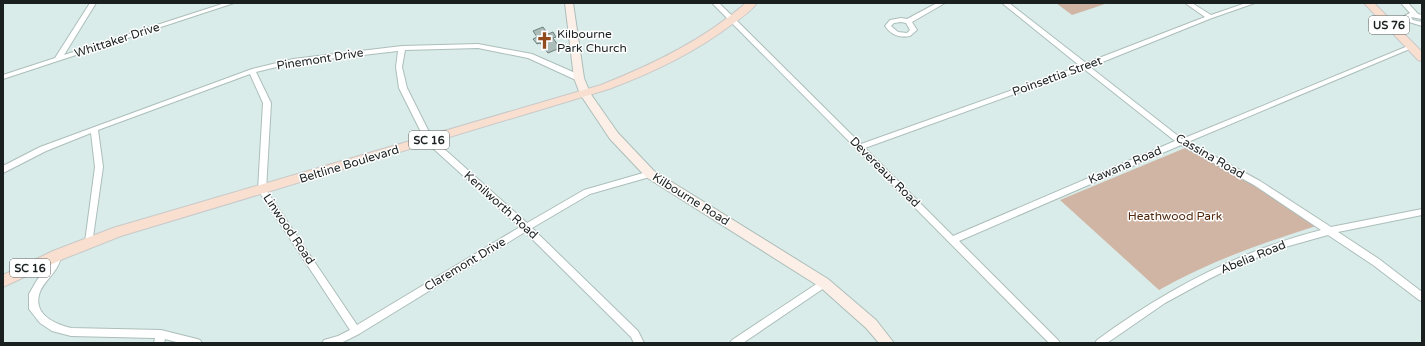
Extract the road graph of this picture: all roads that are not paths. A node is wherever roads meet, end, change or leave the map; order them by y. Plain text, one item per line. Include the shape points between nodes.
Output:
1 (93, 3) edge
2 (231, 3) edge
3 (569, 3) edge
4 (715, 3) edge
5 (752, 3) edge
6 (942, 3) edge
7 (1005, 3) edge
8 (1188, 3) edge
9 (1252, 3) edge
10 (1369, 3) edge
11 (1404, 3) edge
12 (1419, 16) edge
13 (1210, 17) junction
14 (732, 20) junction
15 (908, 22) dead end
16 (1422, 24) edge
17 (1410, 47) junction
18 (402, 48) junction
19 (1422, 58) edge
20 (58, 59) junction
21 (1086, 66) junction
22 (252, 71) junction
23 (3, 77) edge
24 (579, 78) junction
25 (585, 94) junction
26 (94, 129) junction
27 (429, 140) junction
28 (1181, 142) junction
29 (861, 147) junction
30 (3, 170) edge
31 (650, 174) junction
32 (262, 190) junction
33 (1422, 212) edge
34 (526, 227) junction
35 (1330, 231) junction
36 (952, 240) junction
37 (89, 242) junction
38 (58, 255) junction
39 (3, 282) edge
40 (824, 283) junction
41 (1422, 297) edge
42 (356, 330) junction
43 (160, 339) edge
44 (197, 343) edge
45 (327, 343) edge
46 (639, 343) edge
47 (735, 343) edge
48 (887, 343) edge
49 (1055, 343) edge
50 (1100, 343) edge

1 - 20 street
2 - 20 street, Whittaker Drive
3 - 24 street, Kilbourne Road
4 - 14 street, Devereaux Road
5 - 14 main road, Beltline Boulevard / SC 16
6 - 15 street
7 - 21 street, Cassina Road
8 - 13 street
9 - 13 street, Poinsettia Street
10 - 17 main road, US 76
11 - 12 street
12 - 16 street via 1407,16 1410,21
13 - 21 street, Poinsettia Street
14 - 25 main road, Beltline Boulevard / SC 16 via 675,57
14 - 29 street, Devereaux Road
17 - 19 main road, US 76
17 - 28 street, Kawana Road
18 - 22 street, Pinemont Drive via 293,61
18 - 24 street, Pinemont Drive via 478,46 530,56
18 - 27 street, Kenilworth Road via 399,67 403,88
20 - 23 street, Whittaker Drive
21 - 28 street, Cassina Road
21 - 29 street, Poinsettia Street
22 - 26 street, Pinemont Drive
22 - 32 street, Linwood Road via 267,103
24 - 25 street, Kilbourne Road
25 - 27 main road, Beltline Boulevard / SC 16
25 - 31 street, Kilbourne Road via 614,136
26 - 30 street, Pinemont Drive via 43,149
26 - 37 street via 99,167
27 - 32 main road, Beltline Boulevard / SC 16
27 - 34 street, Kenilworth Road
28 - 35 street, Cassina Road via 1257,183
28 - 36 street, Kawana Road
29 - 36 street, Devereaux Road
31 - 34 street, Claremont Drive via 587,192
31 - 40 street, Kilbourne Road
32 - 37 main road, Beltline Boulevard / SC 16
32 - 42 street, Linwood Road
33 - 35 street, Abelia Road
34 - 42 street, Claremont Drive
34 - 46 street, Kenilworth Road via 635,334
35 - 41 street, Cassina Road
35 - 50 street, Abelia Road via 1249,256 1191,283 1152,306
36 - 49 street, Devereaux Road
37 - 38 main road, Beltline Boulevard / SC 16
38 - 39 main road, Beltline Boulevard / SC 16
38 - 43 street via 34,294 34,309 43,320 56,328 71,332
40 - 47 street
40 - 48 street, Kilbourne Road via 871,324
42 - 45 street, Claremont Drive
43 - 44 street

